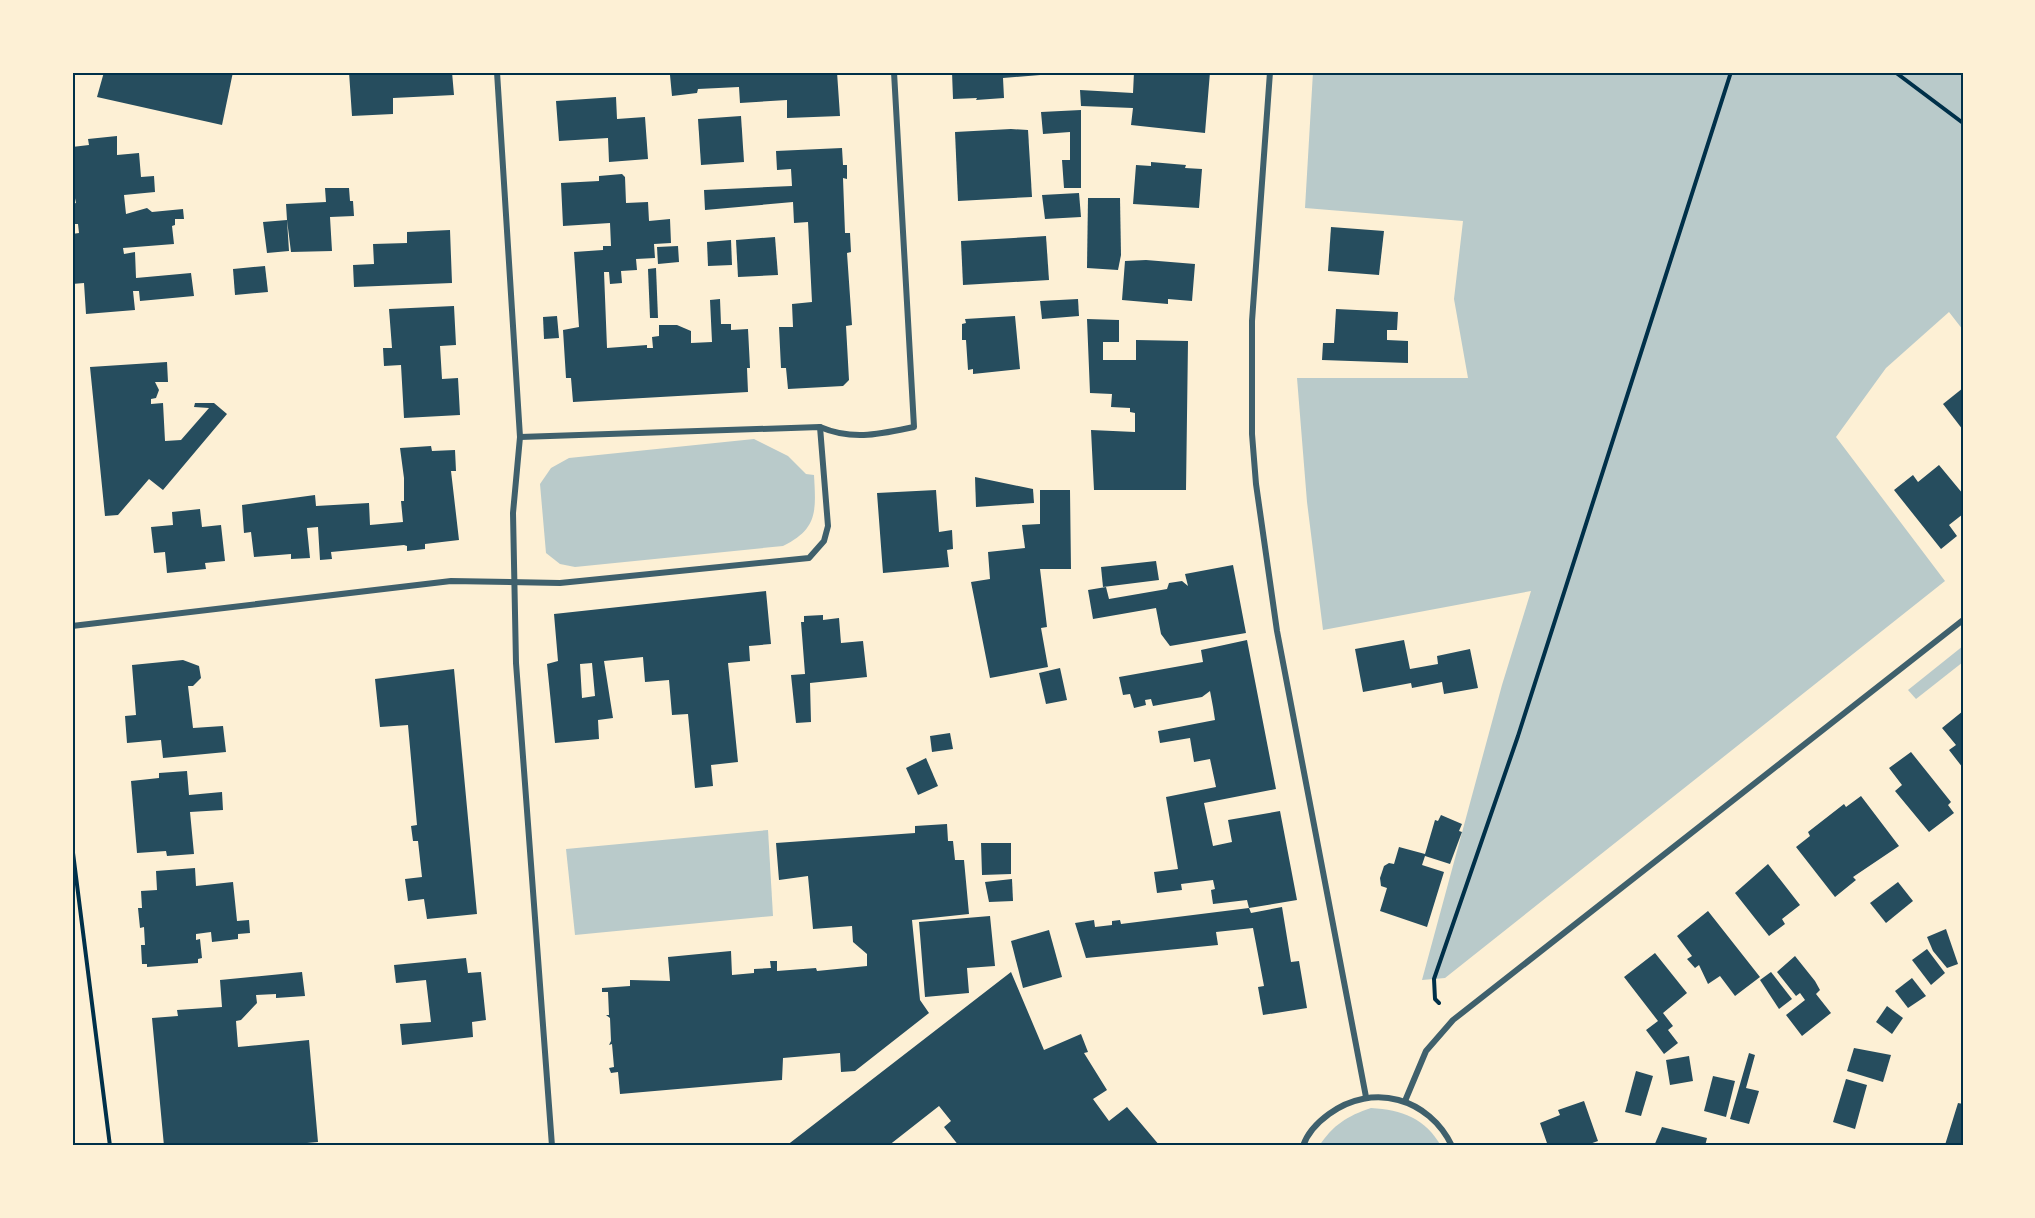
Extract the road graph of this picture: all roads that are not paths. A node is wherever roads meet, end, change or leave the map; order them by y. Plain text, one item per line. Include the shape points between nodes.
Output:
1 (497, 72) edge
2 (894, 72) edge
3 (1270, 72) edge
4 (820, 427) junction
5 (520, 437) junction
6 (514, 582) junction
7 (1963, 620) edge
8 (72, 626) edge
9 (1366, 1097) junction
10 (1405, 1101) junction
11 (552, 1146) edge
12 (1303, 1146) edge
13 (1452, 1146) edge

1 - 5 street
2 - 4 street via 914,427 860,437
3 - 9 street via 1252,321 1256,484 1277,631
4 - 5 street
4 - 6 street via 828,526 824,541 809,558 560,583
5 - 6 street via 513,513
6 - 8 street via 438,582
6 - 11 street via 517,675
7 - 10 street via 1453,1020 1426,1051
9 - 10 street via 1386,1096
9 - 12 street via 1342,1105 1320,1120
10 - 13 street via 1428,1113 1445,1131

